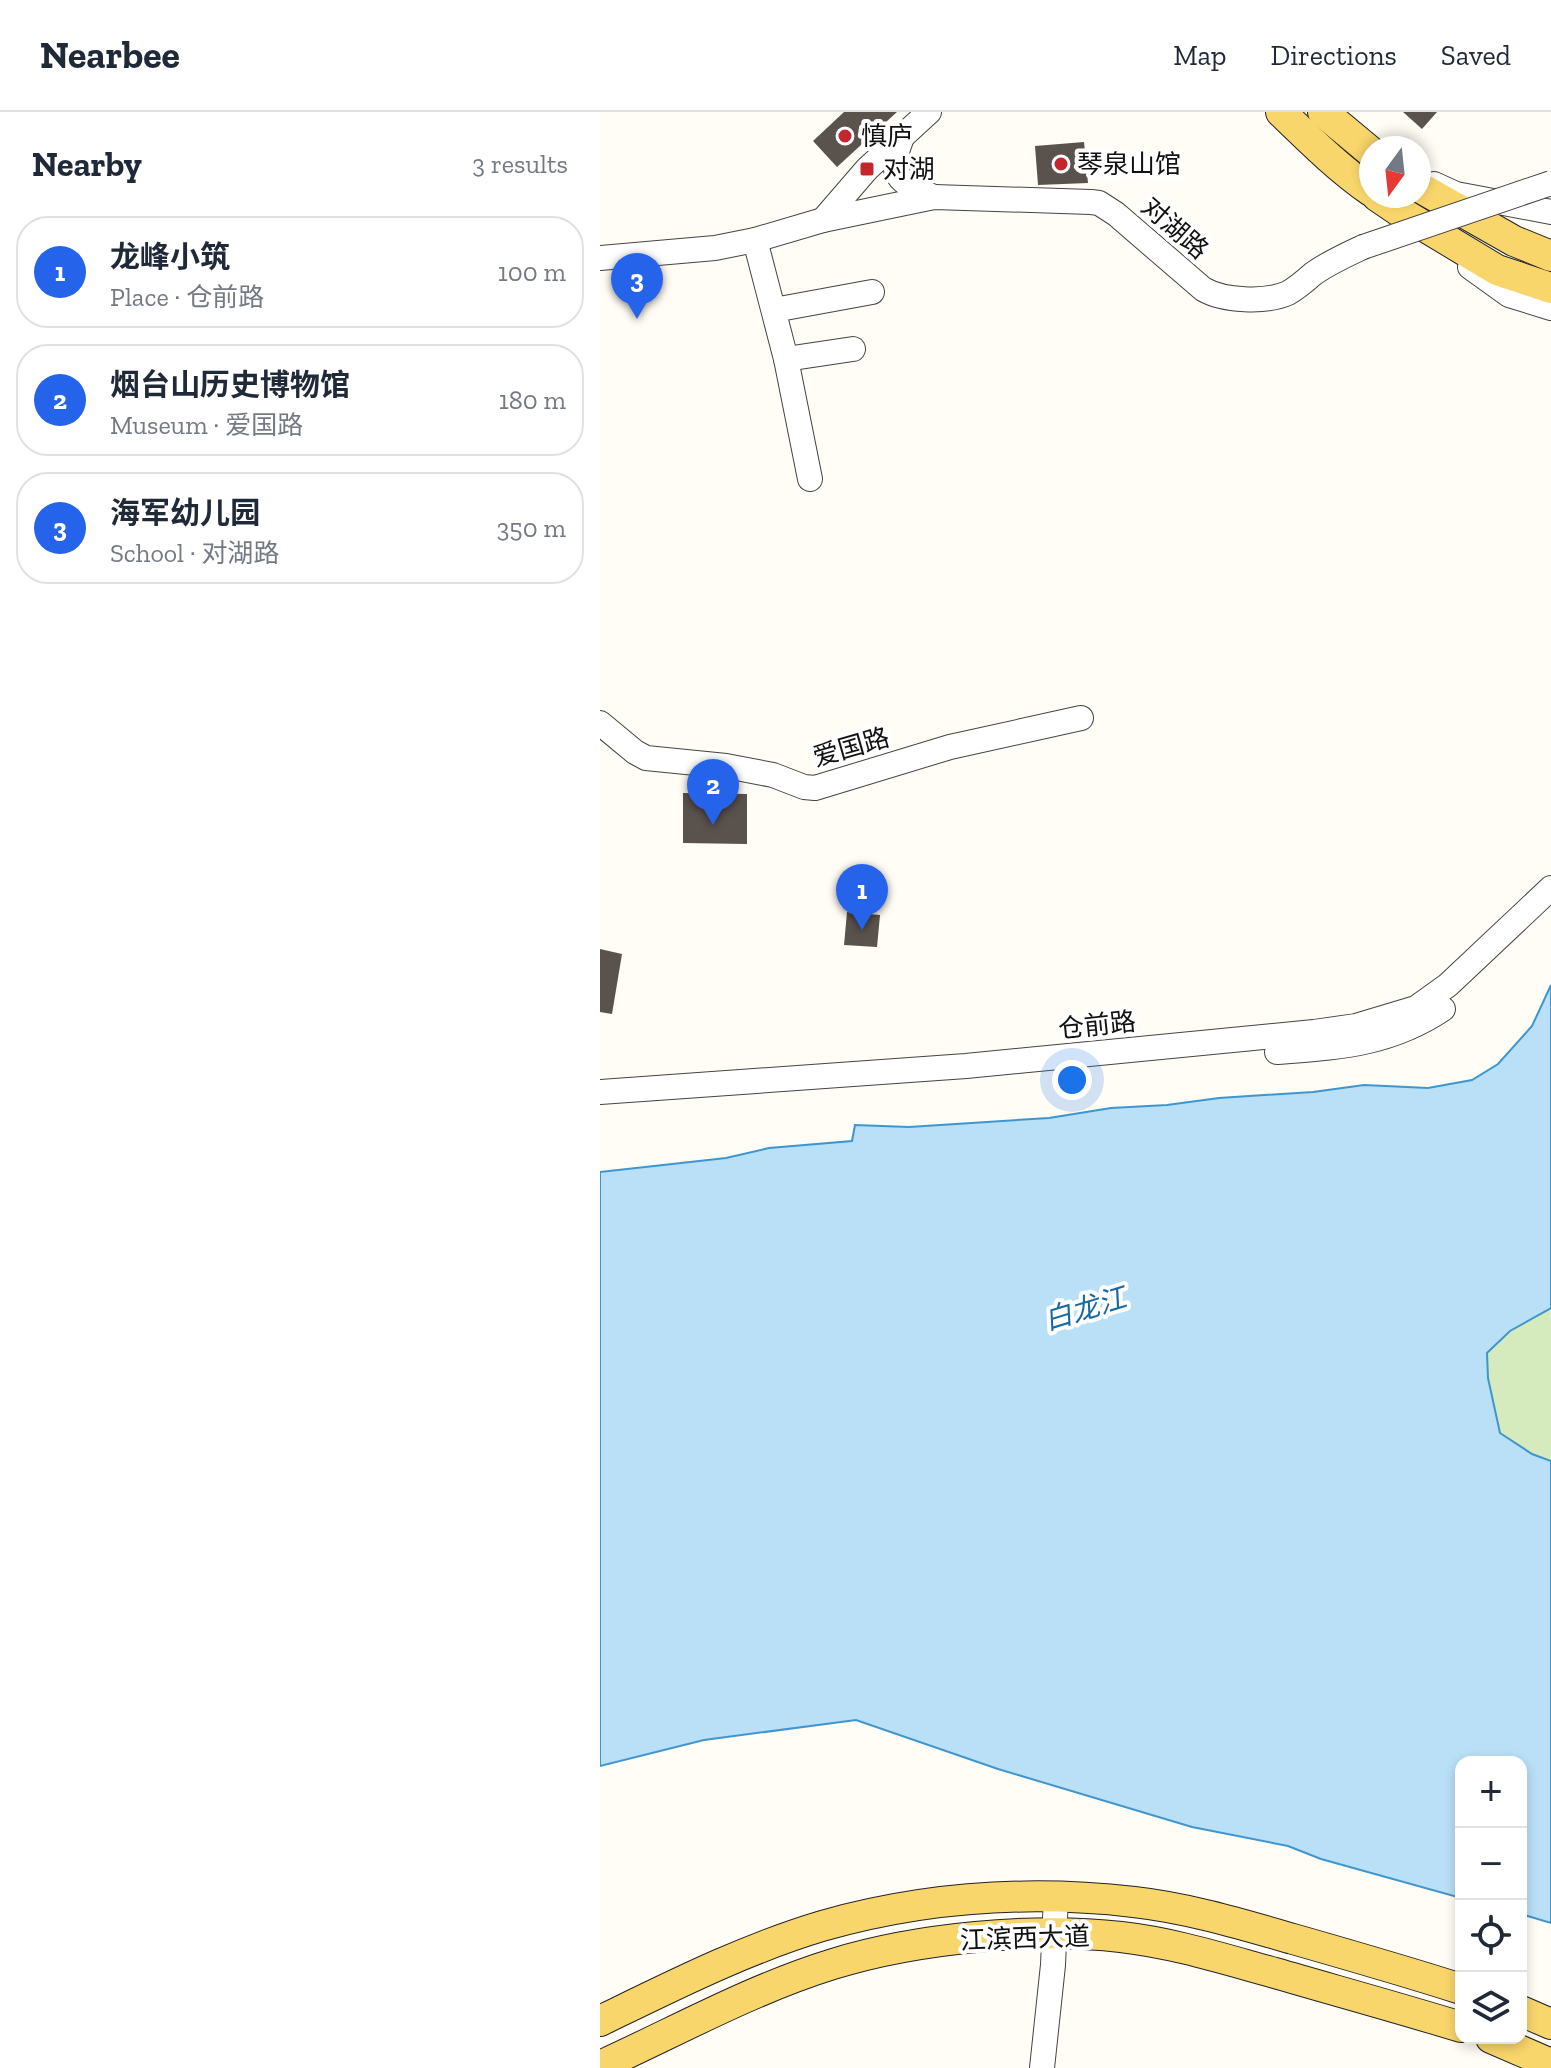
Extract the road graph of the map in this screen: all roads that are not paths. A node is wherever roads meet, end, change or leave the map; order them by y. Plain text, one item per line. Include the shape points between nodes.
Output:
1 (929, 112) edge
2 (1281, 112) edge
3 (1323, 112) edge
4 (903, 135) junction
5 (1359, 142) edge
6 (1359, 183) edge
7 (1431, 183) edge
8 (1551, 183) edge
9 (1431, 194) edge
10 (934, 197) junction
11 (1393, 208) edge
12 (1395, 208) edge
13 (1551, 212) edge
14 (1470, 216) junction
15 (823, 220) junction
16 (1438, 233) junction
17 (1551, 233) edge
18 (755, 240) junction
19 (1551, 256) edge
20 (600, 258) edge
21 (1551, 272) edge
22 (1551, 288) edge
23 (872, 292) dead end
24 (1551, 308) edge
25 (774, 310) junction
26 (853, 349) dead end
27 (786, 359) junction
28 (810, 479) dead end
29 (1081, 718) dead end
30 (600, 723) edge
31 (1551, 888) edge
32 (1551, 910) edge
33 (600, 1092) edge
34 (600, 1102) edge
35 (1056, 1896) junction
36 (1055, 1933) junction
37 (1455, 1987) edge
38 (1527, 2014) edge
39 (600, 2021) edge
40 (1551, 2024) edge
41 (1455, 2025) edge
42 (1505, 2044) edge
43 (1551, 2064) edge
44 (600, 2066) edge
45 (1042, 2068) edge

1 - 4 street
2 - 6 main road
3 - 5 main road
4 - 10 street via 897,174 907,185
4 - 15 street
7 - 13 street via 1456,194
8 - 10 street, 对湖路, bridge via 1363,247 1289,292 1255,298 1226,298 1203,289 1099,203
9 - 14 main road
10 - 15 street, 对湖路
11 - 24 street via 1509,295
12 - 16 main road
14 - 17 main road
14 - 19 main road
15 - 18 street, 对湖路
16 - 21 main road
16 - 22 main road via 1497,270
18 - 20 street, 对湖路
18 - 25 street
23 - 25 street
25 - 27 street
26 - 27 street
27 - 28 street
29 - 30 street, 爱国路 via 950,747 815,788 723,765 646,758
31 - 33 street, 仓前路 via 1448,985 1416,1008 1356,1026 966,1066
32 - 34 street, 仓前路 via 1442,1009 1397,1034 1358,1044
35 - 36 street
35 - 37 main road, 江滨西大道 via 1202,1914
35 - 39 main road, 江滨西大道 via 939,1902 823,1926 705,1971
36 - 41 main road, 江滨西大道 via 1180,1948
36 - 44 main road, 江滨西大道 via 931,1942 853,1958 746,1998
36 - 45 street
38 - 40 main road
42 - 43 main road

